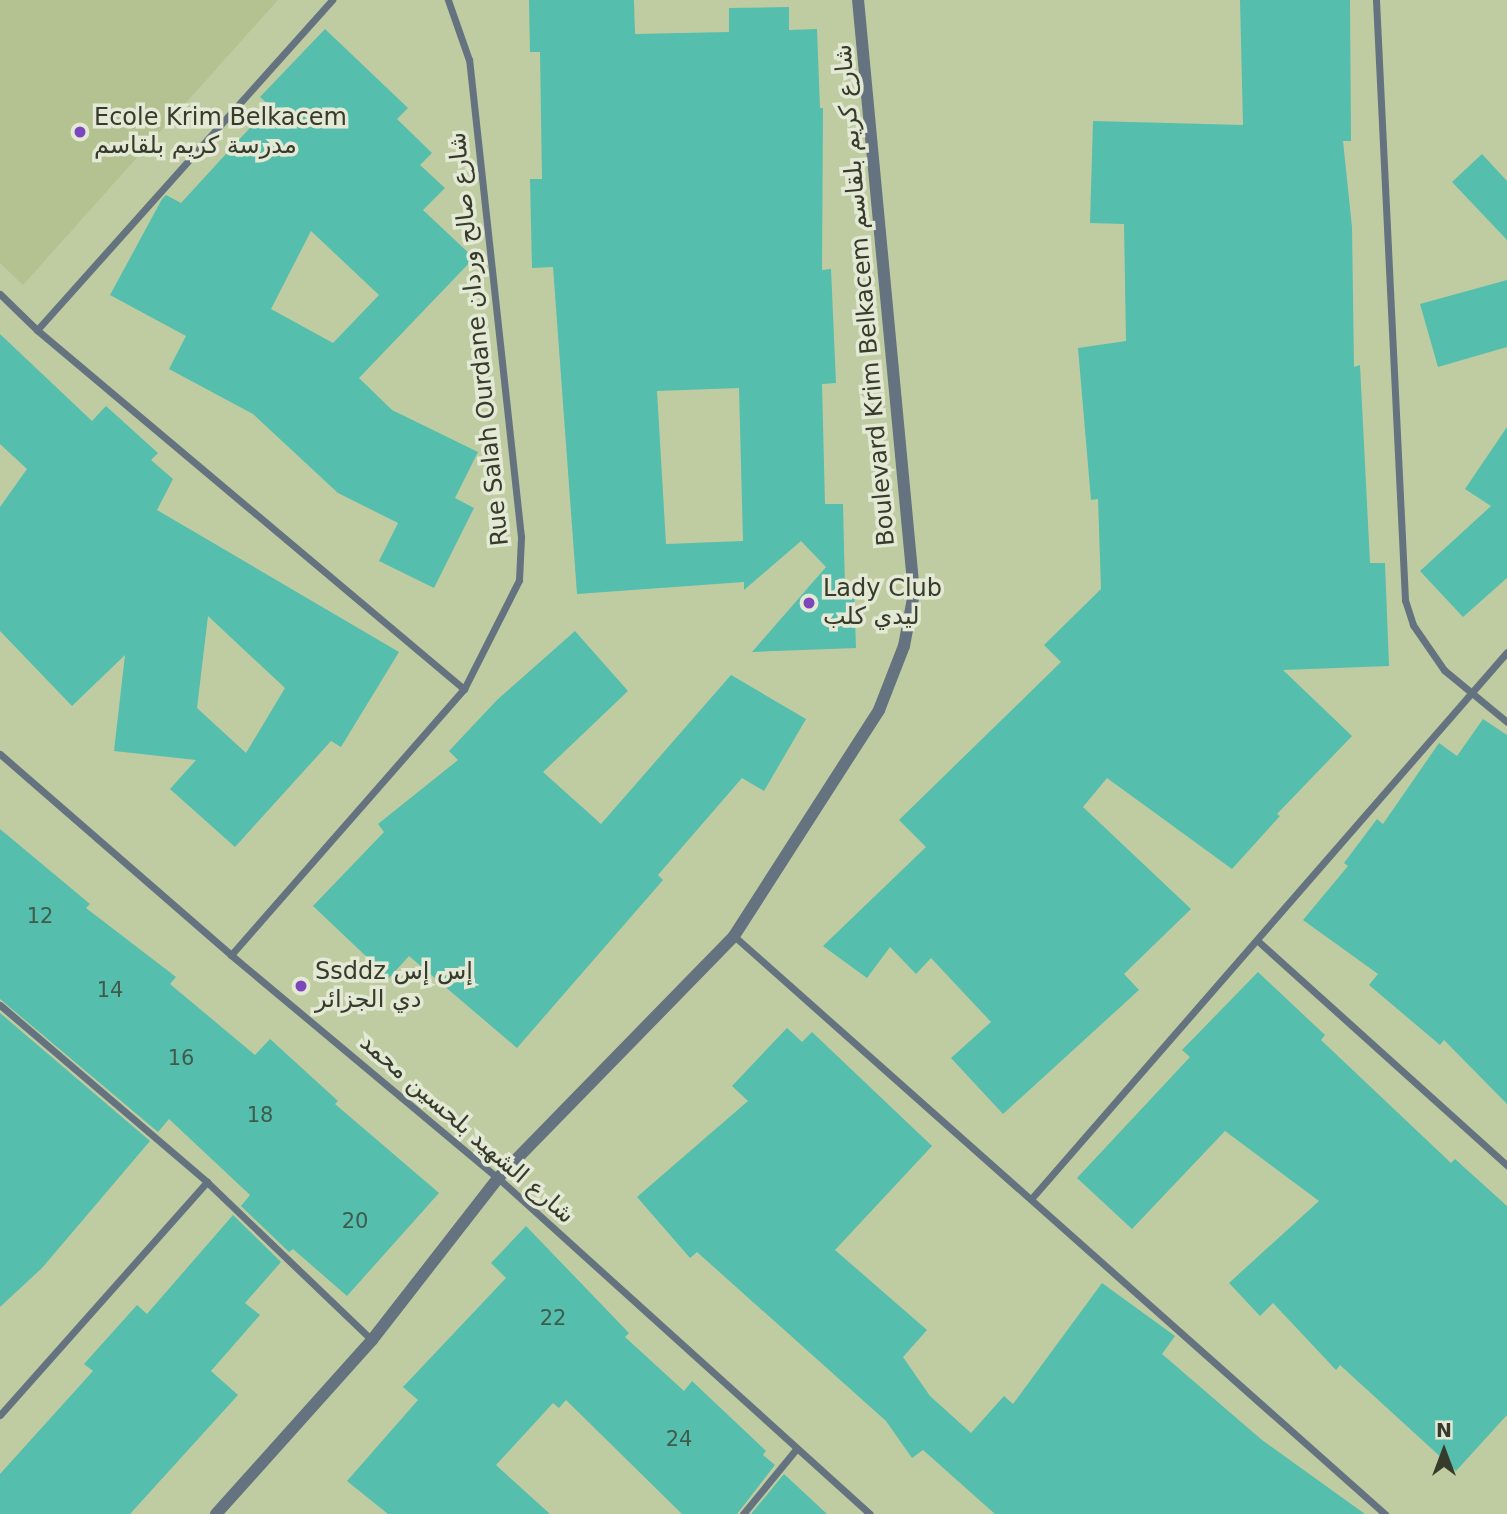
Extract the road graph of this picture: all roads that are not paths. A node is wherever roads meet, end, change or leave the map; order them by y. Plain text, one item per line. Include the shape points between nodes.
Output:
1 (332, 0) edge
2 (448, 0) edge
3 (858, 0) edge
4 (1376, 0) edge
5 (0, 294) edge
6 (37, 330) junction
7 (1507, 652) edge
8 (464, 689) junction
9 (1471, 692) junction
10 (1507, 722) edge
11 (0, 754) edge
12 (734, 936) junction
13 (1259, 942) junction
14 (231, 955) junction
15 (0, 1005) edge
16 (1507, 1165) edge
17 (498, 1178) junction
18 (207, 1182) junction
19 (1031, 1199) junction
20 (372, 1340) junction
21 (0, 1415) edge
22 (797, 1448) junction
23 (216, 1514) edge
24 (743, 1514) edge
25 (870, 1514) edge
26 (1385, 1514) edge

1 - 6 street
2 - 8 street, Rue Salah Ourdane شارع صالح وردان via 469,60 522,558 516,592
3 - 12 street, Boulevard Krim Belkacem شارع كريم بلقاسم via 914,593 904,646 879,710
4 - 9 street via 1402,575 1409,612 1426,648
5 - 6 street
6 - 8 street
7 - 9 street
8 - 14 street, Rue Salah Ourdane شارع صالح وردان
9 - 10 street
9 - 13 street
11 - 14 street, شارع الشهيد بلحسين محمد
12 - 17 street, Boulevard Krim Belkacem شارع كريم بلقاسم
12 - 19 street
13 - 16 street
13 - 19 street
14 - 17 street, شارع الشهيد بلحسين محمد
15 - 18 street
17 - 20 street, Boulevard Krim Belkacem شارع كريم بلقاسم
17 - 22 street, شارع الشهيد بلحسين محمد
18 - 20 street
18 - 21 street
19 - 26 street
20 - 23 street, Boulevard Krim Belkacem شارع كريم بلقاسم
22 - 24 street
22 - 25 street, شارع الشهيد بلحسين محمد

